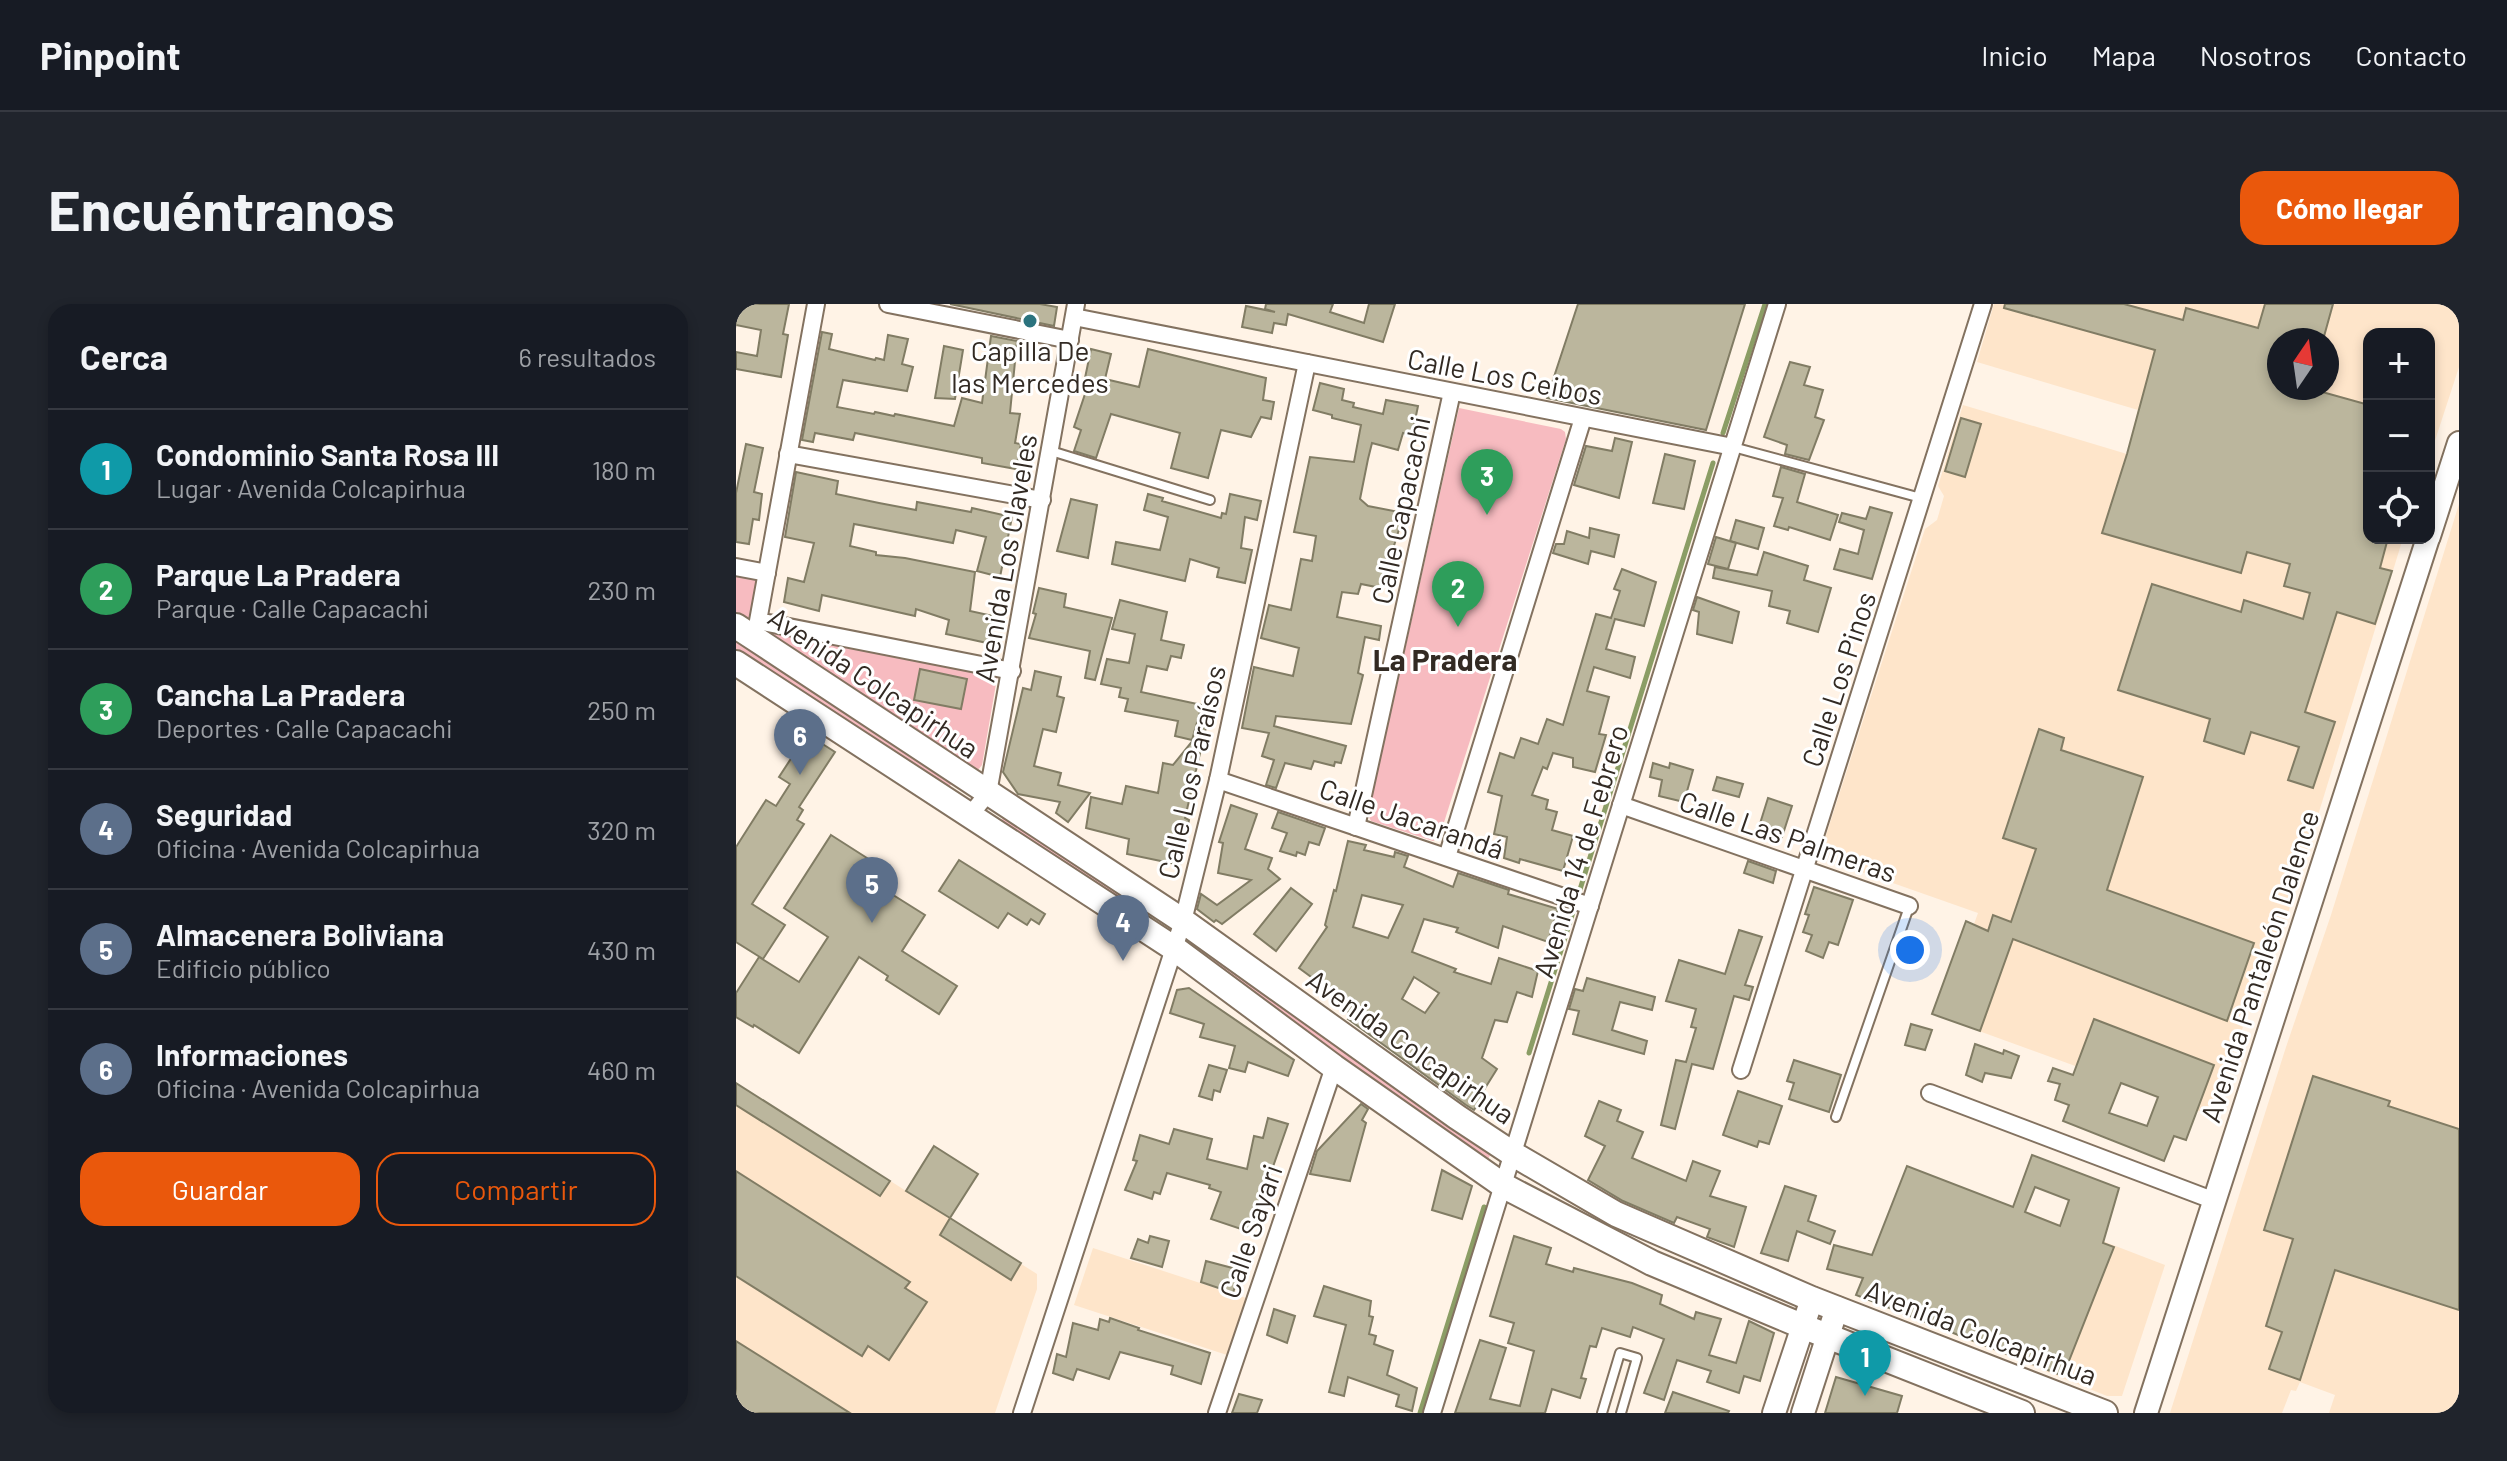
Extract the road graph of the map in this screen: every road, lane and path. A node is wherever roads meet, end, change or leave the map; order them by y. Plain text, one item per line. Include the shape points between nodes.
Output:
1 (816, 304) edge
2 (1777, 304) edge
3 (1983, 304) edge
4 (899, 305) edge
5 (1075, 310) edge
6 (1070, 340) junction
7 (1307, 363) junction
8 (1452, 392) junction
9 (1583, 418) junction
10 (2459, 443) edge
11 (1733, 447) junction
12 (1051, 451) junction
13 (788, 454) junction
14 (1923, 498) junction
15 (1042, 500) junction
16 (1210, 500) dead end
17 (2435, 518) edge
18 (2427, 544) edge
19 (736, 567) edge
20 (767, 573) junction
21 (747, 624) edge
22 (736, 663) edge
23 (1012, 671) junction
24 (1218, 780) junction
25 (988, 793) junction
26 (1621, 805) junction
27 (971, 814) junction
28 (1356, 827) junction
29 (1447, 857) junction
30 (1805, 869) junction
31 (1590, 906) junction
32 (1909, 906) joint
33 (1183, 921) junction
34 (1175, 949) junction
35 (1334, 1067) junction
36 (1741, 1070) dead end
37 (1930, 1093) dead end
38 (1836, 1117) dead end
39 (1513, 1154) junction
40 (1504, 1186) junction
41 (2215, 1201) junction
42 (1812, 1299) junction
43 (1837, 1308) junction
44 (1802, 1326) junction
45 (1828, 1336) junction
46 (1022, 1413) edge
47 (1217, 1413) edge
48 (1432, 1413) edge
49 (1602, 1413) edge
50 (1621, 1413) edge
51 (1774, 1413) edge
52 (1803, 1413) edge
53 (2022, 1413) edge
54 (2105, 1413) edge
55 (2146, 1413) edge

1 - 13 street
2 - 11 street, Avenida 14 de Febrero
3 - 14 street, Calle Los Pinos
4 - 6 street
5 - 6 street, Avenida Los Claveles
5 - 7 street, Calle Los Ceibos
6 - 12 street, Avenida Los Claveles
7 - 8 street, Calle Los Ceibos
7 - 24 street, Calle Los Paraísos
8 - 9 street, Calle Los Ceibos
8 - 28 street, Calle Capacachi
9 - 11 street, Calle Los Ceibos
9 - 29 street
10 - 17 main road, Avenida Pantaleón Dalence
11 - 14 lane, Calle Los Ceibos
11 - 26 street, Avenida 14 de Febrero
12 - 15 street, Avenida Los Claveles
12 - 16 lane
13 - 15 street
13 - 20 street
14 - 30 street, Calle Los Pinos
15 - 23 street, Avenida Los Claveles
18 - 41 main road, Avenida Pantaleón Dalence
19 - 20 street
20 - 21 street
21 - 23 street
21 - 25 main road, Avenida Colcapirhua
22 - 27 main road, Avenida Colcapirhua
23 - 25 street, Avenida Los Claveles
24 - 28 street, Calle Jacarandá
24 - 33 street, Calle Los Paraísos
25 - 27 street, Avenida Los Claveles
25 - 33 main road, Avenida Colcapirhua
26 - 30 street, Calle Las Palmeras
26 - 31 street, Avenida 14 de Febrero
27 - 34 main road, Avenida Colcapirhua
28 - 29 street, Calle Jacarandá
29 - 31 street, Calle Jacarandá
30 - 32 street, Calle Las Palmeras
30 - 36 street, Calle Los Pinos
31 - 39 street, Avenida 14 de Febrero
32 - 38 lane, Calle Las Palmeras
33 - 34 street, Calle Los Paraísos
33 - 39 main road, Avenida Colcapirhua
34 - 35 main road, Avenida Colcapirhua
34 - 46 street, Calle Los Paraísos
35 - 40 main road, Avenida Colcapirhua
35 - 47 street, Calle Sayari
37 - 41 street
39 - 40 street, Avenida 14 de Febrero
39 - 42 main road, Avenida Colcapirhua via 1616,1214
40 - 44 main road, Avenida Colcapirhua via 1652,1263
40 - 48 street, Avenida 14 de Febrero
41 - 55 main road, Avenida Pantaleón Dalence
42 - 43 main road, Avenida Colcapirhua
42 - 44 main road
43 - 45 main road
43 - 54 main road, Avenida Colcapirhua
44 - 45 main road, Avenida Colcapirhua
44 - 51 main road
45 - 52 main road
45 - 53 main road, Avenida Colcapirhua
49 - 50 lane via 1620,1353 1637,1358

